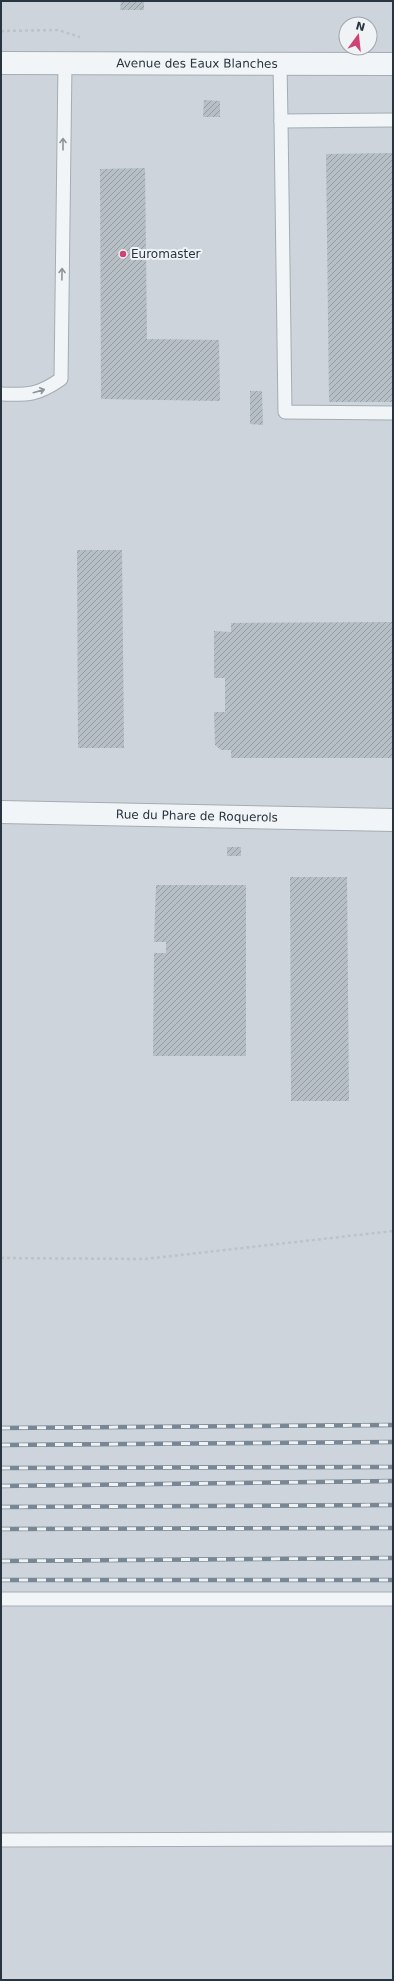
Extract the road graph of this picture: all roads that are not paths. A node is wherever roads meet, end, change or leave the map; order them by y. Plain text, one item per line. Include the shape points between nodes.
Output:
1 (1, 63) edge
2 (65, 63) junction
3 (280, 64) junction
4 (393, 64) edge
5 (393, 120) edge
6 (281, 121) junction
7 (1, 394) edge
8 (393, 413) edge
9 (1, 812) edge
10 (393, 820) edge
11 (393, 1599) edge
12 (1, 1600) edge
13 (1, 1840) edge
14 (393, 1840) edge

1 - 2 street, Avenue des Eaux Blanches
2 - 3 street, Avenue des Eaux Blanches
7 -> 2 lane via 27,395 45,390 61,379
3 - 4 street, Avenue des Eaux Blanches
3 - 6 lane
5 - 6 lane
6 - 8 lane via 285,412
9 - 10 street, Rue du Phare de Roquerols
11 - 12 lane
13 - 14 lane

